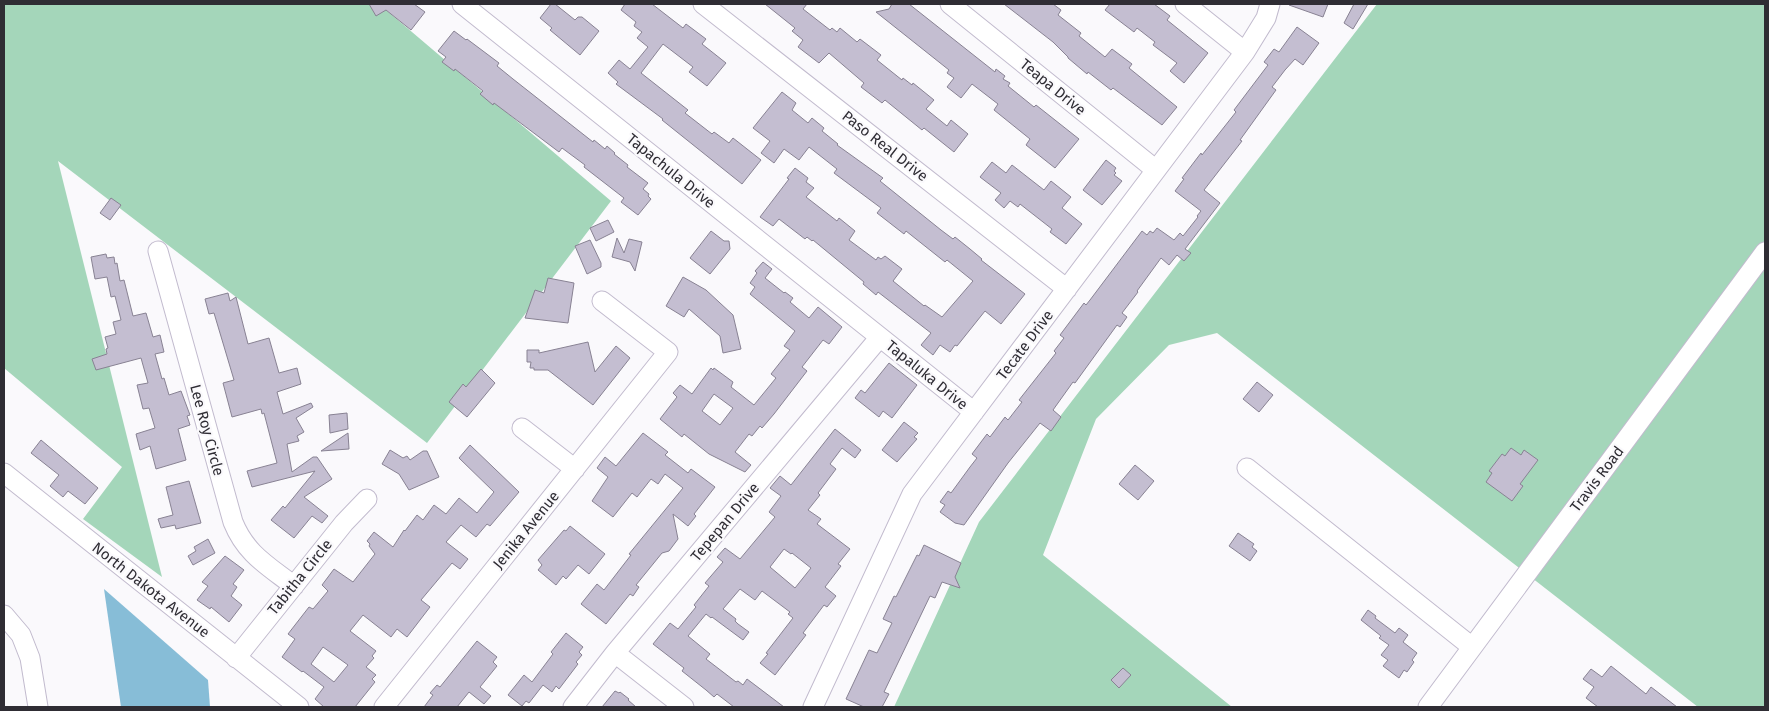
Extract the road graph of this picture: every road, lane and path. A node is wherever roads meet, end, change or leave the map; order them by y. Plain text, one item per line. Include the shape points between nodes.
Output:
1 (462, 4) edge
2 (703, 4) edge
3 (950, 4) edge
4 (1185, 4) edge
5 (1270, 4) edge
6 (1246, 52) junction
7 (1156, 170) junction
8 (158, 251) dead end
9 (1765, 252) edge
10 (1067, 289) junction
11 (602, 301) dead end
12 (880, 338) junction
13 (974, 412) junction
14 (522, 428) dead end
15 (1247, 468) dead end
16 (575, 469) junction
17 (4, 473) edge
18 (367, 499) dead end
19 (294, 586) junction
20 (4, 615) edge
21 (1472, 647) junction
22 (615, 653) junction
23 (236, 658) junction
24 (38, 707) edge
25 (299, 707) edge
26 (384, 707) edge
27 (573, 707) edge
28 (684, 707) edge
29 (813, 707) edge
30 (1428, 707) edge

1 - 12 street, Tapachula Drive
2 - 10 street, Paso Real Drive
3 - 7 street, Teapa Drive
4 - 6 street
5 - 6 street, Tecate Drive via 1266,18
6 - 7 street, Tecate Drive
7 - 10 street, Tecate Drive
8 - 19 street, Lee Roy Circle via 238,536 248,550
9 - 21 street, Travis Road
10 - 13 street, Tecate Drive
11 - 16 street, Jenika Avenue via 668,352
12 - 13 street, Tapaluka Drive
12 - 22 street, Tepepan Drive
13 - 29 street, Tecate Drive via 912,494
14 - 16 street
15 - 21 street
16 - 26 street, Jenika Avenue
17 - 23 street, North Dakota Avenue
18 - 19 street, Tabitha Circle
19 - 23 street, Tabitha Circle
20 - 24 street via 21,635 30,658
21 - 30 street, Travis Road
22 - 27 street, Tepepan Drive
22 - 28 street
23 - 25 street, North Dakota Avenue

